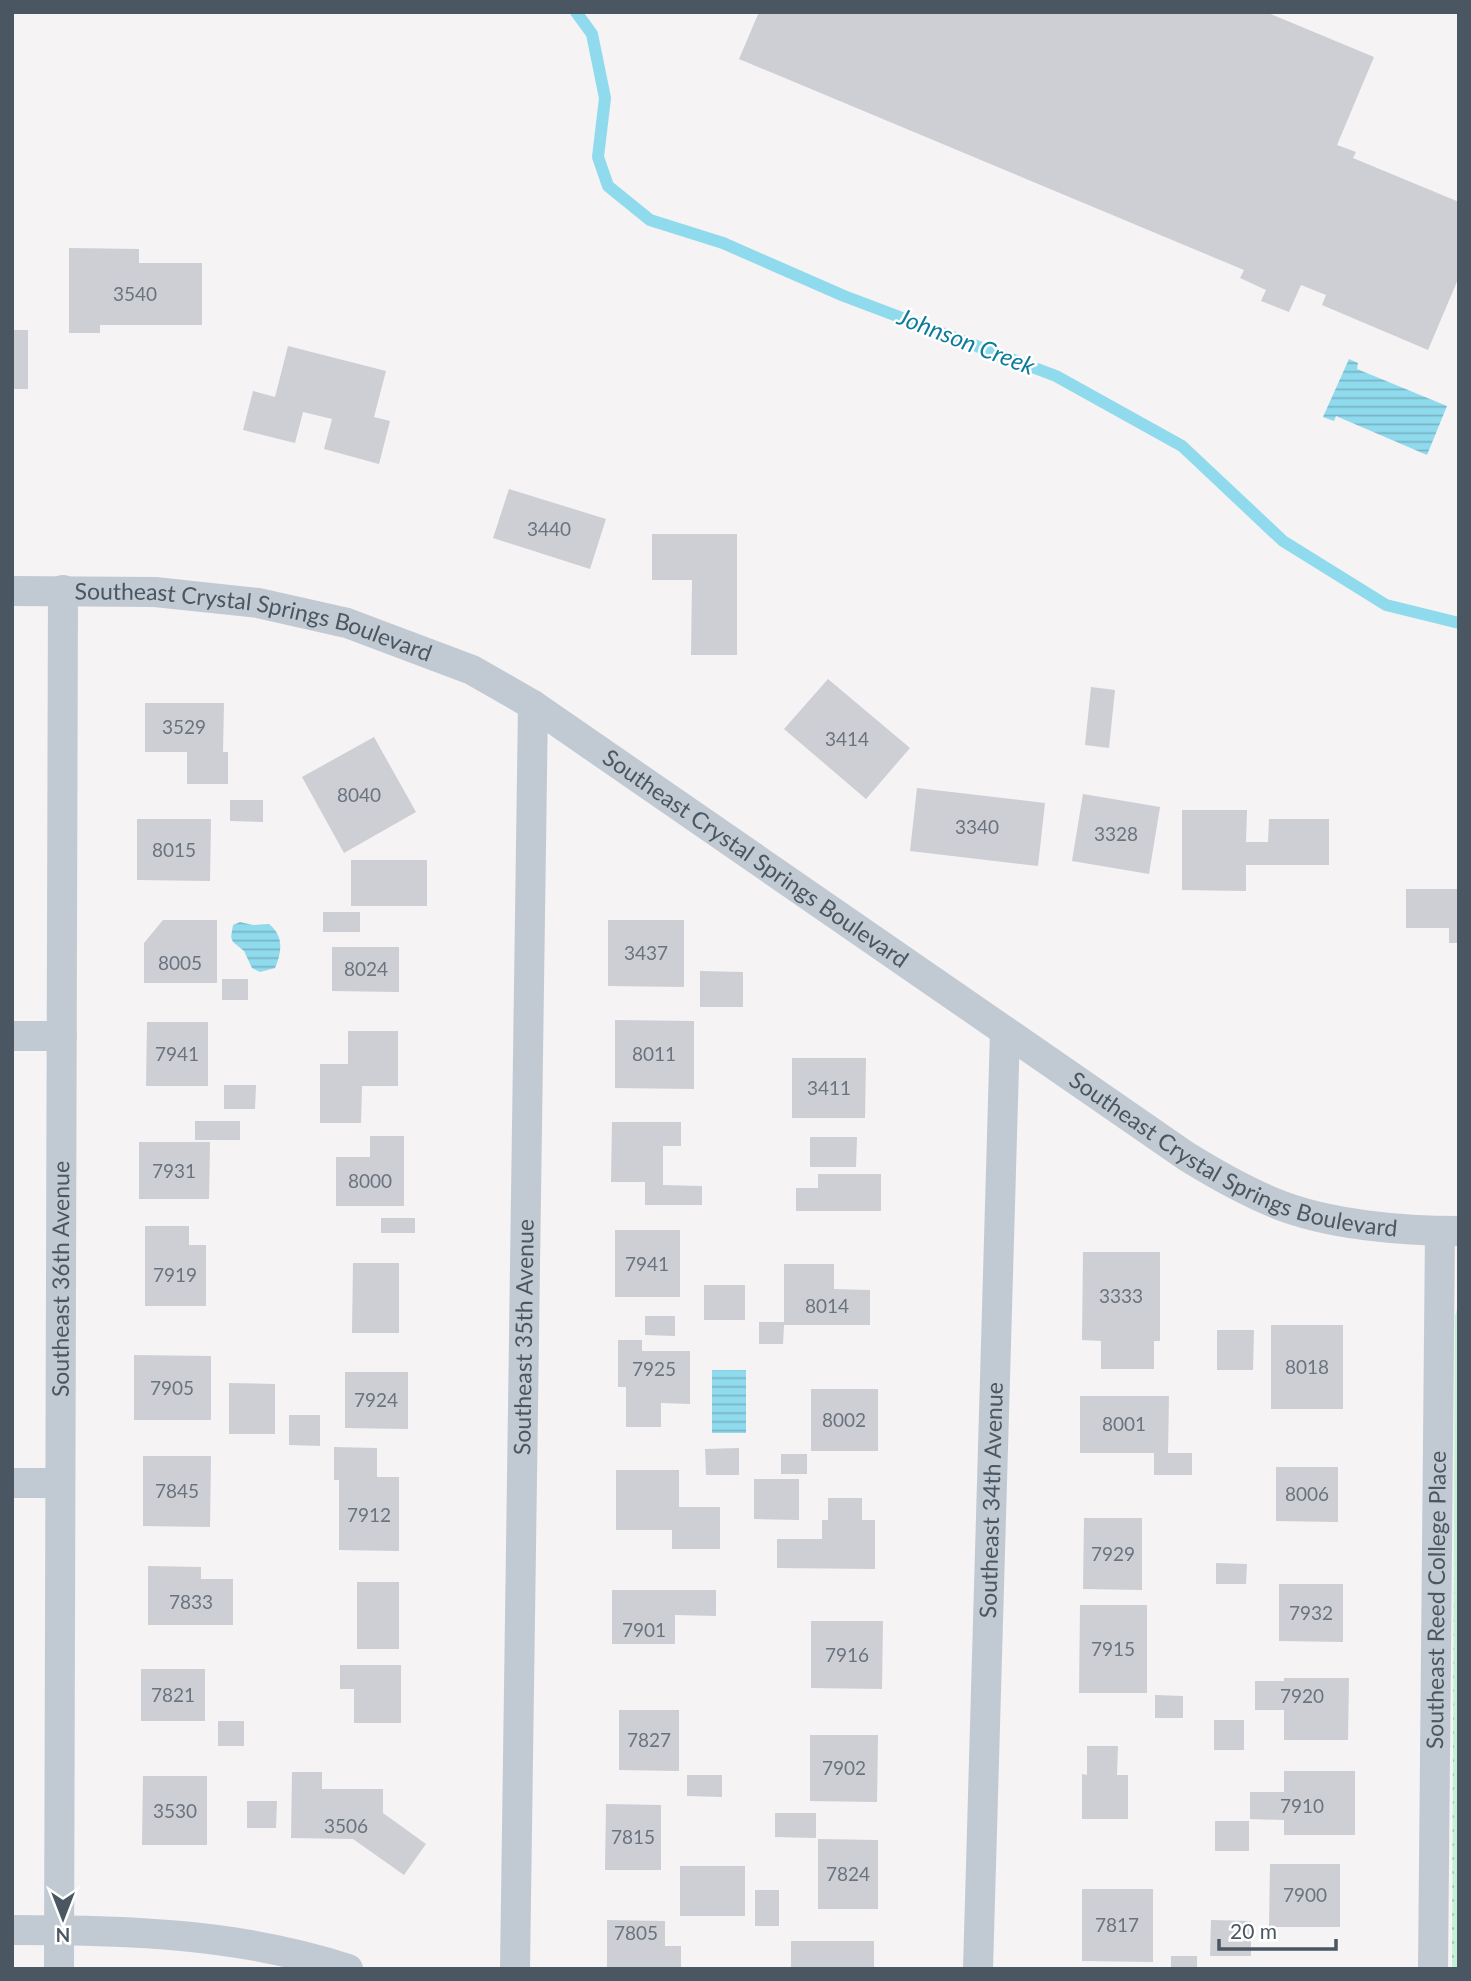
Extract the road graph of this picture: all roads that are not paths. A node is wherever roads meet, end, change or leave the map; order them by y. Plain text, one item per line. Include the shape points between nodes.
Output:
1 (12, 590) edge
2 (63, 590) junction
3 (533, 705) junction
4 (1005, 1031) junction
5 (62, 1036) junction
6 (12, 1037) edge
7 (1449, 1231) edge
8 (12, 1483) edge
9 (60, 1483) junction
10 (12, 1930) edge
11 (59, 1930) junction
12 (58, 1969) edge
13 (348, 1969) edge
14 (515, 1969) edge
15 (978, 1969) edge
16 (1433, 1969) edge

1 - 2 street, Southeast Crystal Springs Boulevard
2 - 3 street, Southeast Crystal Springs Boulevard via 155,592 258,603 347,623 472,670
2 - 5 street, Southeast 36th Avenue
3 - 4 street, Southeast Crystal Springs Boulevard
3 - 14 street, Southeast 35th Avenue
4 - 7 street, Southeast Crystal Springs Boulevard via 1186,1156 1279,1205 1343,1222
4 - 15 street, Southeast 34th Avenue
5 - 6 street
5 - 9 street, Southeast 36th Avenue
7 - 16 street, Southeast Reed College Place
8 - 9 street
9 - 11 street, Southeast 36th Avenue
10 - 11 street
11 - 12 street, Southeast 36th Avenue
11 - 13 street via 170,1934 253,1945

